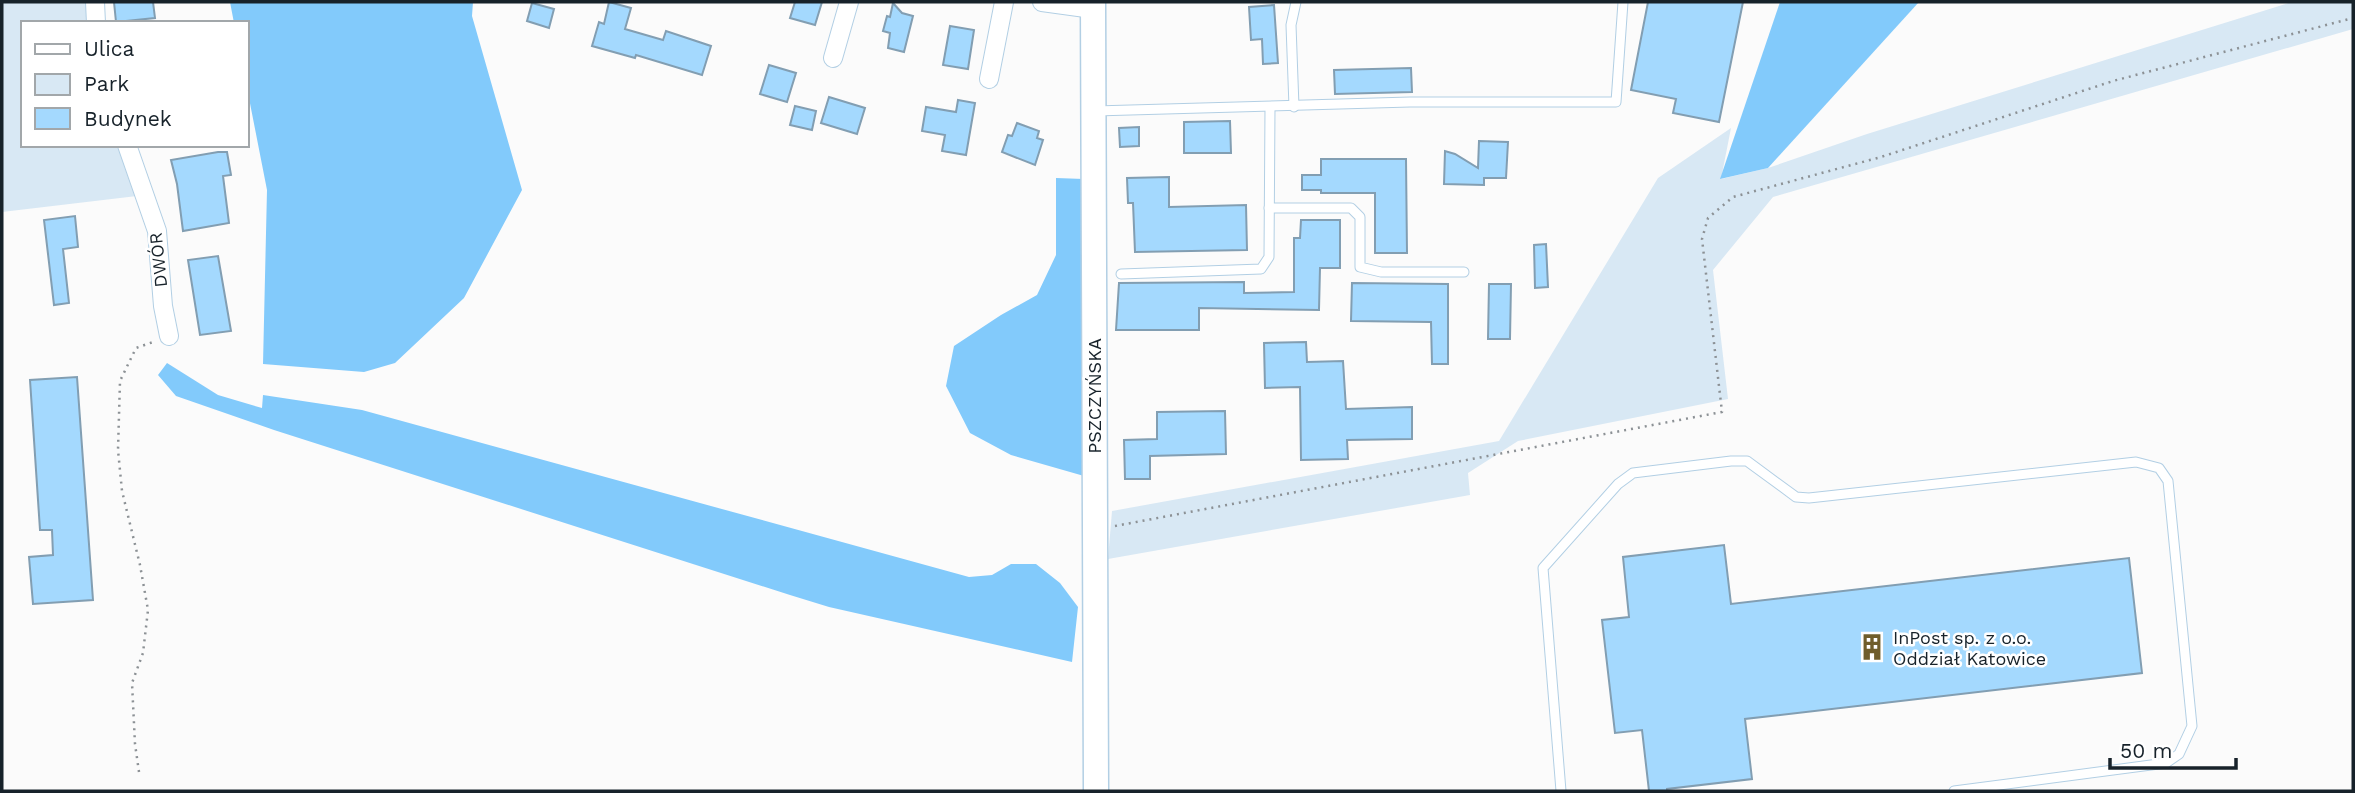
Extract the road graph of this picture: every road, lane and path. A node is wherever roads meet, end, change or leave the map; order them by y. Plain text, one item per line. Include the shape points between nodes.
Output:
1 (95, 2) edge
2 (849, 2) edge
3 (1004, 2) edge
4 (1042, 2) edge
5 (1296, 2) edge
6 (1623, 2) edge
7 (1093, 6) edge
8 (2353, 18) edge
9 (96, 21) edge
10 (833, 58) dead end
11 (989, 79) dead end
12 (1294, 107) junction
13 (1270, 108) junction
14 (1093, 111) junction
15 (128, 147) edge
16 (1269, 208) junction
17 (1464, 272) dead end
18 (1121, 274) dead end
19 (169, 336) joint
20 (1095, 530) junction
21 (139, 772) dead end
22 (1096, 791) edge
23 (1561, 791) edge
24 (1954, 791) edge

1 - 9 street
2 - 10 street
3 - 11 street
4 - 7 street
5 - 12 lane via 1292,25
6 - 12 lane via 1616,102
7 - 14 main road, PSZCZYŃSKA
8 - 20 path via 2113,81 1881,158 1733,197 1707,218 1702,239 1723,412
12 - 13 lane
13 - 14 lane
13 - 16 lane
14 - 20 main road, PSZCZYŃSKA
15 - 19 street, DWÓR via 157,231
16 - 17 lane via 1352,208 1360,217 1360,267 1381,272
16 - 18 lane via 1269,257 1261,269
19 - 21 path via 136,348 120,381 122,491 148,610 144,653 132,683
20 - 22 main road, PSZCZYŃSKA
23 - 24 lane via 1543,568 1633,473 1747,461 1796,497 1809,498 2136,461 2159,468 2168,481 2192,726 2179,754 2166,763

